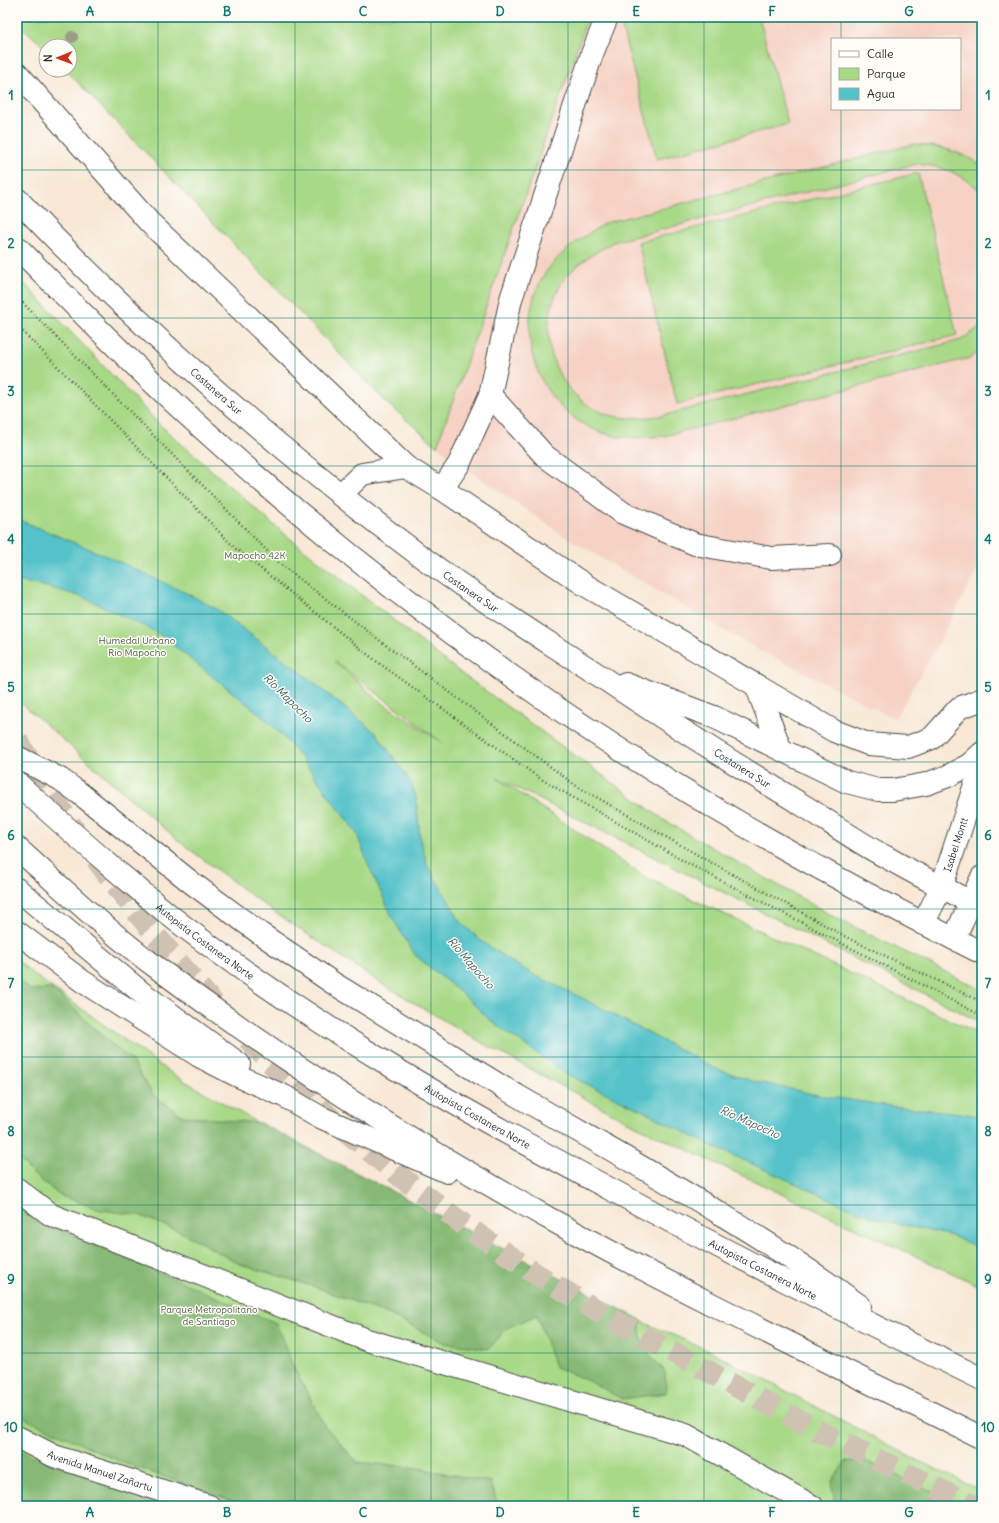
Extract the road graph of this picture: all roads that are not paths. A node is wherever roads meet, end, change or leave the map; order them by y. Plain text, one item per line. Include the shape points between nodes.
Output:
1 (607, 17) edge
2 (17, 73) edge
3 (17, 199) edge
4 (17, 248) edge
5 (490, 395) junction
6 (406, 467) junction
7 (442, 489) junction
8 (340, 495) junction
9 (830, 555) dead end
10 (592, 672) junction
11 (756, 685) junction
12 (982, 700) edge
13 (780, 748) junction
14 (982, 753) edge
15 (17, 757) edge
16 (982, 763) edge
17 (17, 783) edge
18 (17, 848) edge
19 (982, 877) edge
20 (942, 886) junction
21 (17, 889) edge
22 (976, 905) edge
23 (923, 924) junction
24 (17, 932) edge
25 (954, 939) junction
26 (982, 953) edge
27 (284, 1096) junction
28 (17, 1189) edge
29 (550, 1219) junction
30 (914, 1346) junction
31 (982, 1379) edge
32 (17, 1437) edge
33 (982, 1438) edge
34 (209, 1506) edge
35 (812, 1506) edge

1 - 5 main road via 592,54 511,299
2 - 6 main road via 150,222
3 - 8 main road, Costanera Sur via 123,306 191,370
4 - 23 main road via 121,353 194,421 338,545 428,616 520,683 692,795 784,850
5 - 7 main road via 459,464
5 - 9 main road via 545,456 623,513 695,544 771,558
6 - 7 main road
6 - 8 main road via 362,474
7 - 11 main road via 585,585
8 - 10 main road, Costanera Sur via 480,598
10 - 13 main road via 714,717
10 - 20 main road, Costanera Sur via 731,762 884,856
11 - 12 main road via 834,731 868,744 908,747 932,738 959,708
11 - 13 main road
13 - 14 main road via 847,782 878,790 926,784 968,765
15 - 30 main road, bridge via 78,792 209,896 333,983 761,1240 842,1293
16 - 20 main road, Isabel Montt
17 - 30 main road, Autopista Costanera Norte via 180,924 341,1036 556,1160
18 - 29 main road via 94,917 159,970 261,1041 375,1116
19 - 22 main road
20 - 22 main road, Costanera Sur
20 - 23 main road, Isabel Montt
21 - 27 main road via 142,993
22 - 25 main road
23 - 25 main road
24 - 27 main road via 82,981 199,1056
25 - 26 main road
27 - 29 main road via 320,1117
28 - 35 main road via 51,1215 367,1340 686,1435
29 - 33 main road via 678,1287
30 - 31 main road, Autopista Costanera Norte
32 - 34 main road, Avenida Manuel Zañartu via 54,1456

